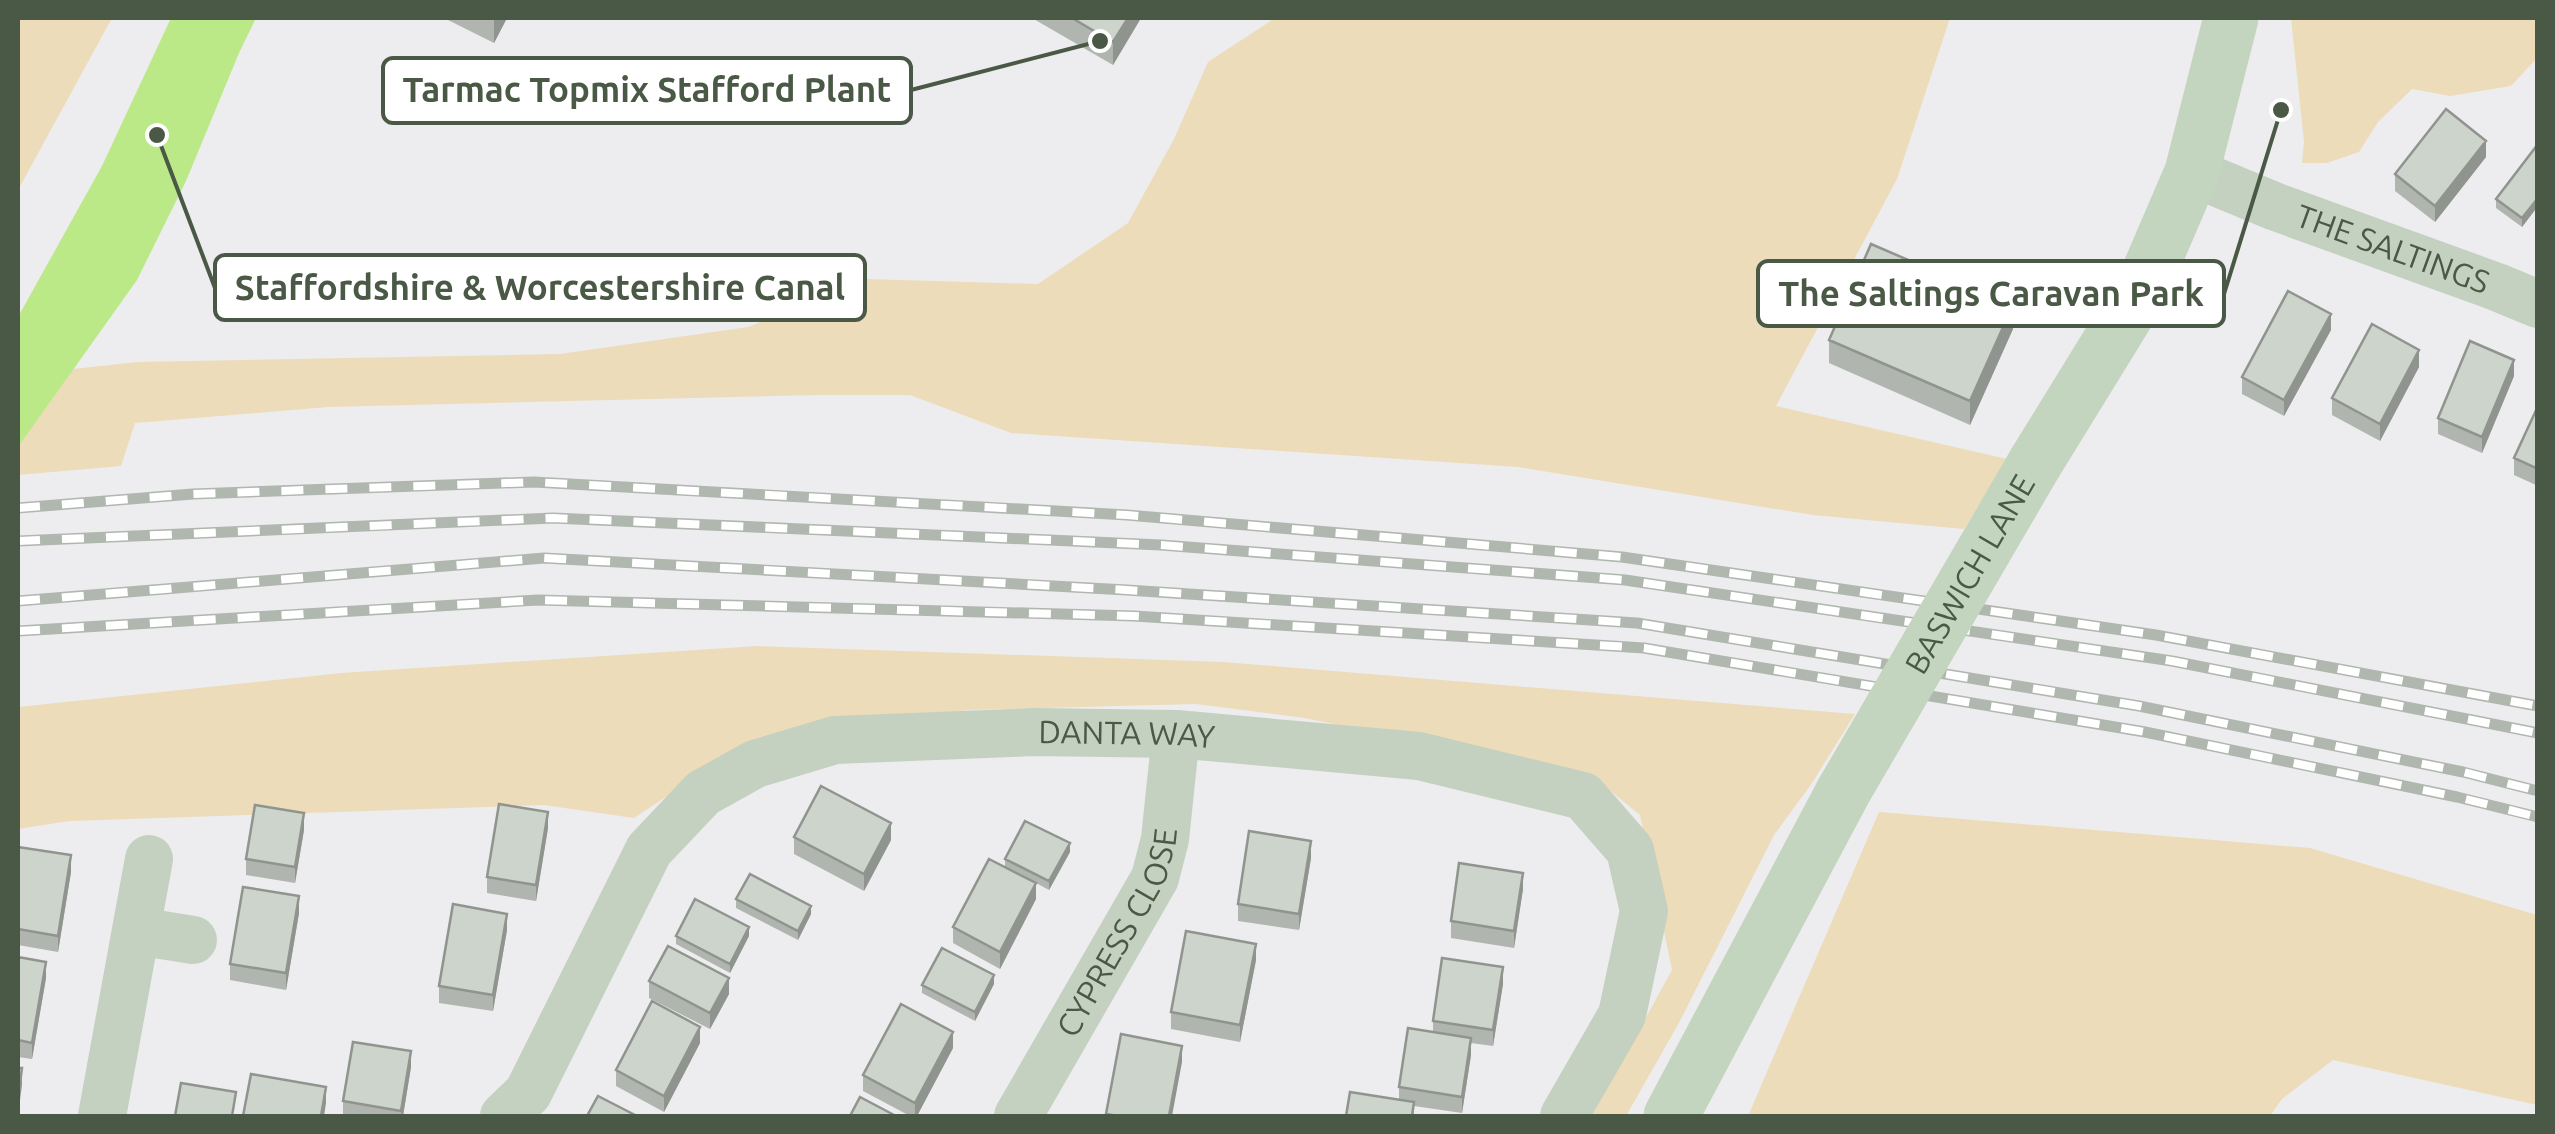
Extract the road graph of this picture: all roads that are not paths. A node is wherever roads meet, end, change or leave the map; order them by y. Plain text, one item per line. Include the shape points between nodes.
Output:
1 (2231, 18) edge
2 (2192, 172) junction
3 (2538, 304) edge
4 (1176, 734) junction
5 (149, 859) dead end
6 (137, 931) junction
7 (192, 940) dead end
8 (102, 1116) edge
9 (504, 1116) edge
10 (1018, 1116) edge
11 (1564, 1116) edge
12 (1670, 1116) edge

1 - 2 street, BASWICH LANE
2 - 3 street, THE SALTINGS
2 - 12 street, BASWICH LANE, bridge via 2141,291 1843,792
4 - 9 street, DANTA WAY via 835,740 755,764 703,793 649,850 528,1093
4 - 10 street, CYPRESS CLOSE via 1166,839 1155,878
4 - 11 street, DANTA WAY via 1419,756 1583,796 1630,850 1644,911 1622,1015
5 - 6 street
6 - 7 street
6 - 8 street

